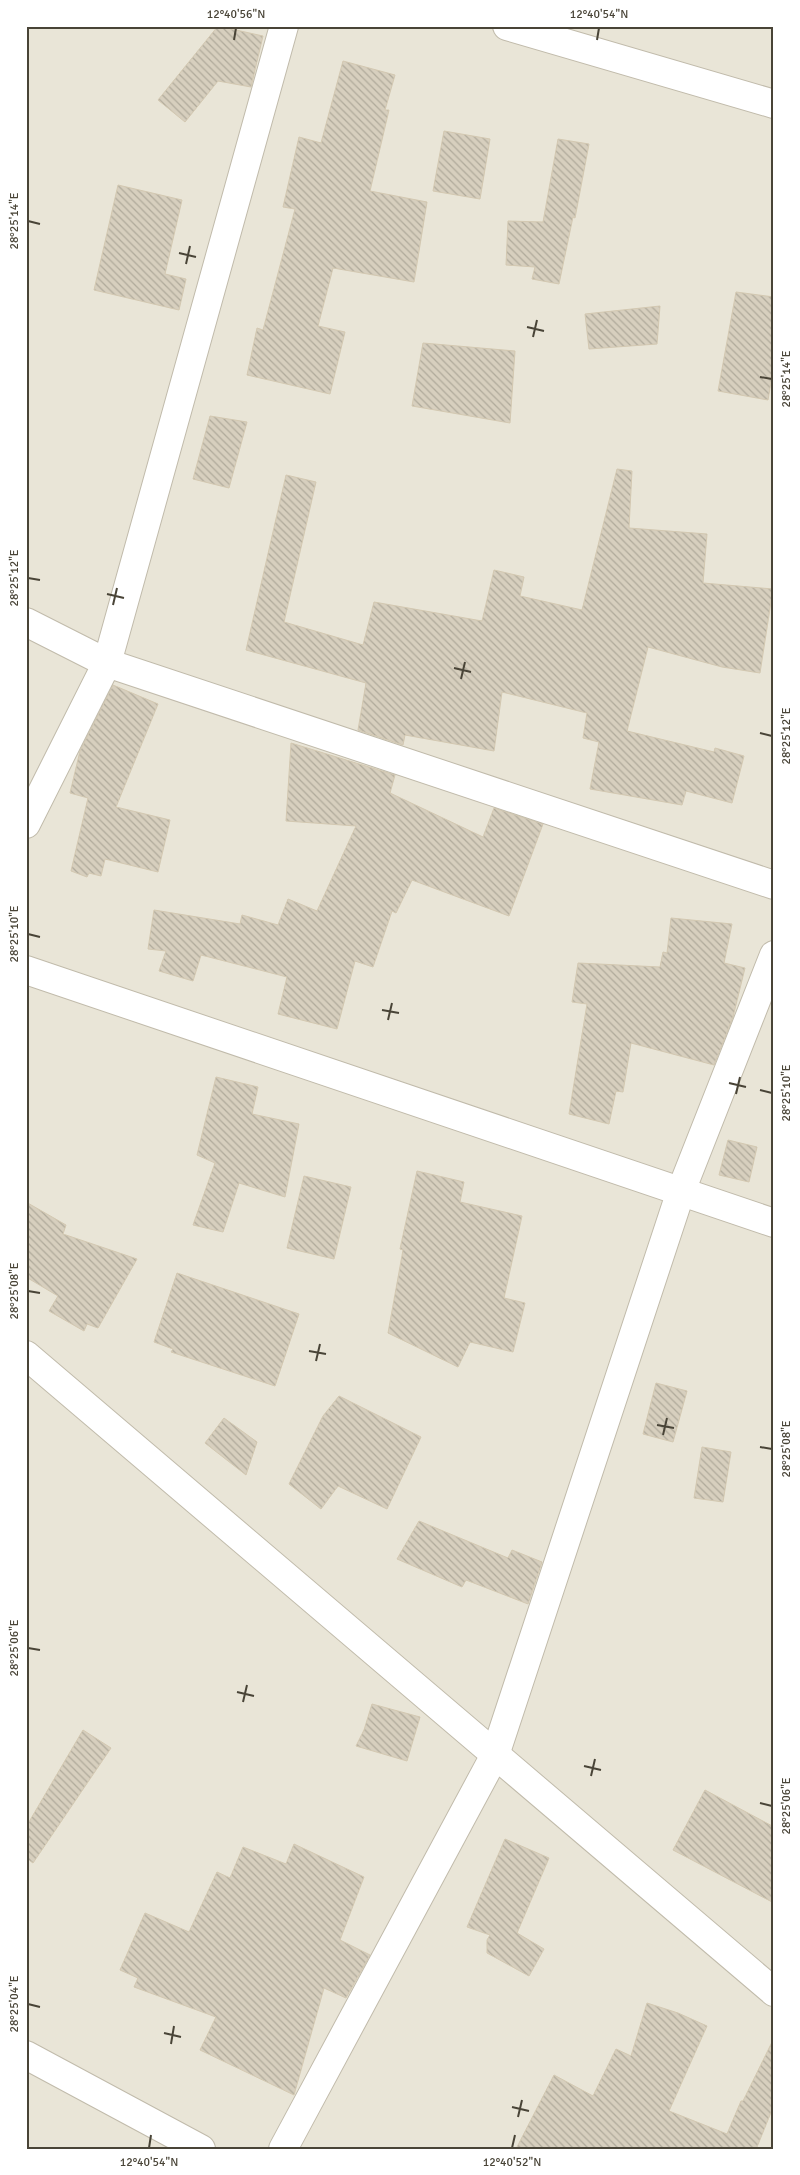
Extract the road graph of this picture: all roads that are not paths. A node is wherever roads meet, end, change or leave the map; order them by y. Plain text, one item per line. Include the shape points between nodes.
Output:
1 (284, 26) edge
2 (507, 26) edge
3 (774, 104) edge
4 (26, 622) edge
5 (107, 663) junction
6 (26, 824) edge
7 (774, 885) edge
8 (774, 955) edge
9 (26, 970) edge
10 (681, 1192) junction
11 (774, 1223) edge
12 (26, 1355) edge
13 (496, 1755) junction
14 (774, 1992) edge
15 (26, 2055) edge
16 (201, 2149) edge
17 (283, 2149) edge

1 - 5 street
2 - 3 street
4 - 5 street
5 - 6 street
5 - 7 street
8 - 10 street
9 - 10 street
10 - 11 street
10 - 13 street
12 - 13 street
13 - 14 street
13 - 17 street
15 - 16 street

